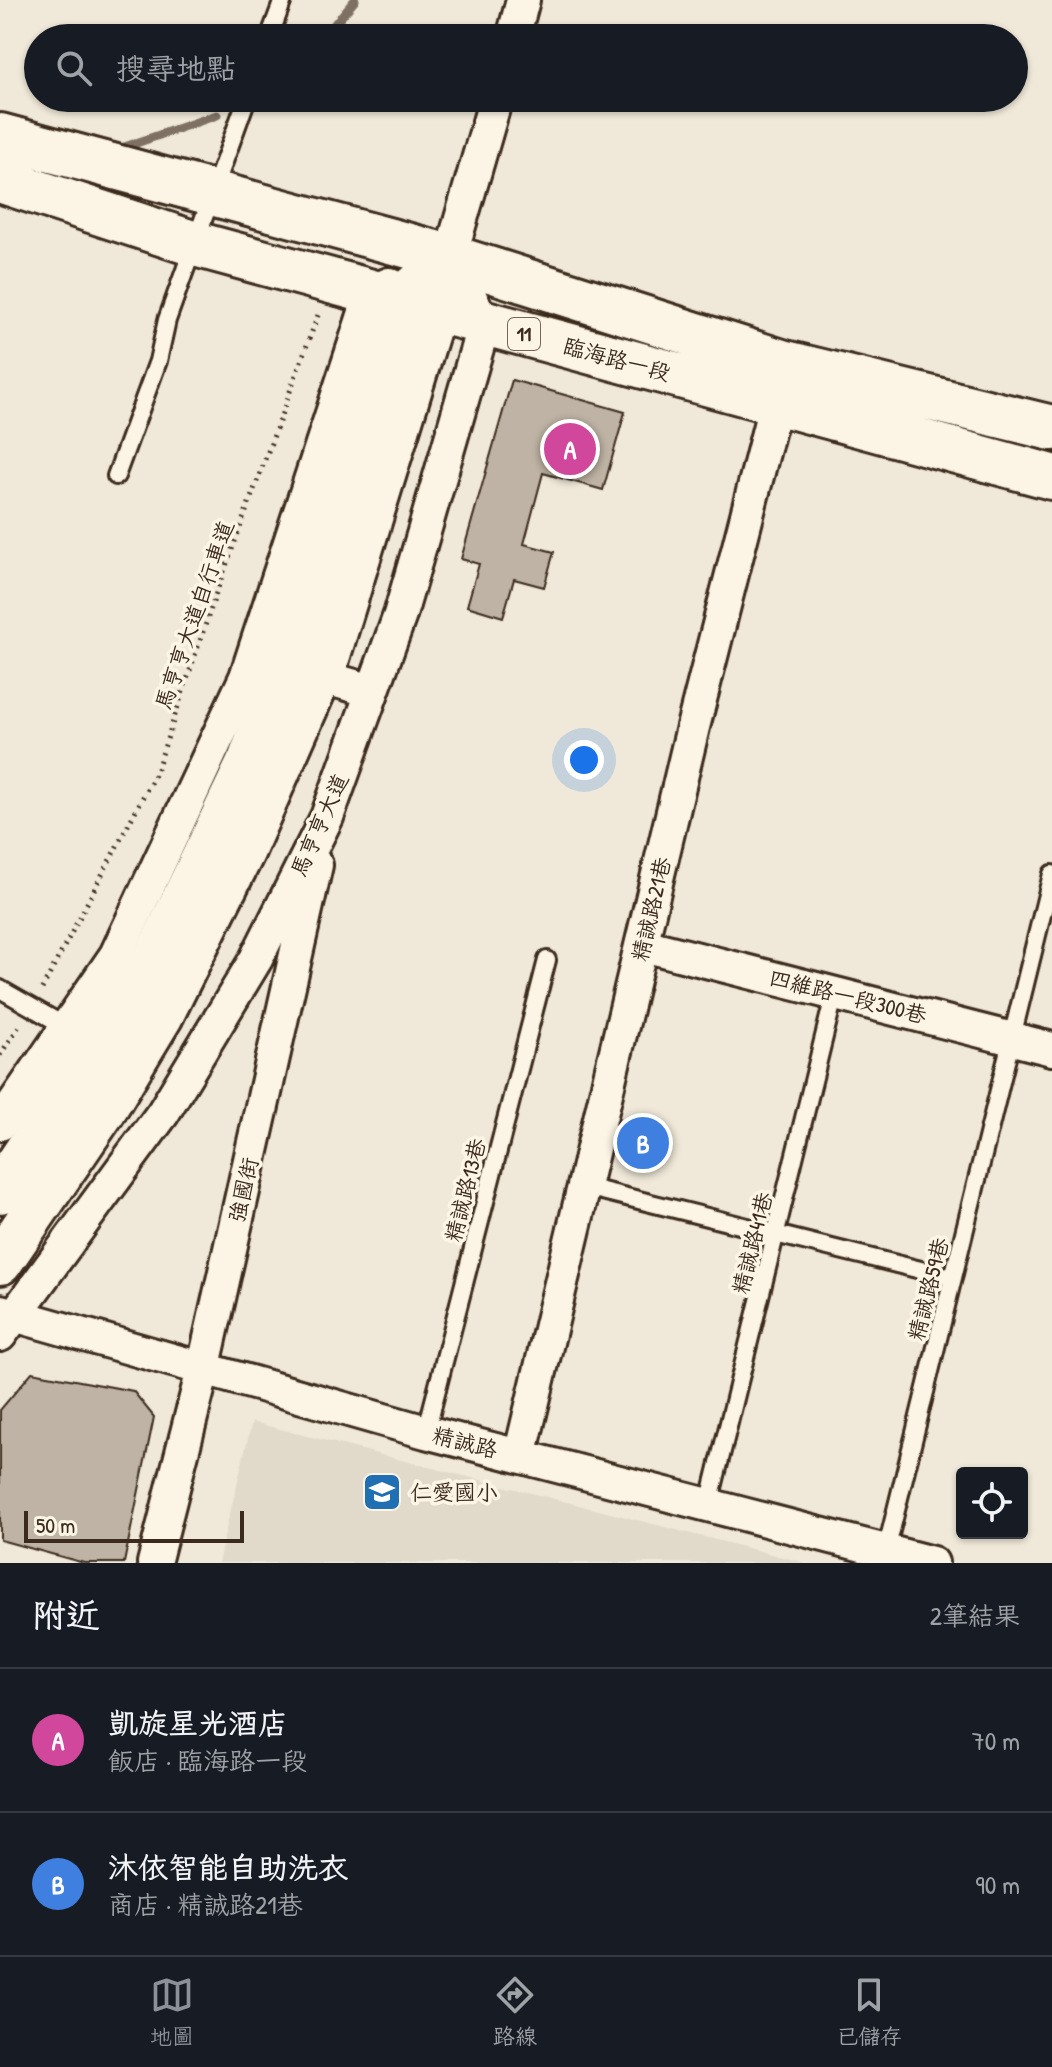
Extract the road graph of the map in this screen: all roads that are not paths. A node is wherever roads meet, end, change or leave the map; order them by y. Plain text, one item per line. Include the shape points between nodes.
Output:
1 (283, 0) edge
2 (523, 0) edge
3 (274, 24) edge
4 (517, 24) edge
5 (242, 112) edge
6 (492, 112) edge
7 (0, 136) edge
8 (0, 180) edge
9 (213, 192) junction
10 (195, 244) junction
11 (450, 257) junction
12 (402, 300) junction
13 (484, 324) junction
14 (781, 382) junction
15 (1052, 428) edge
16 (116, 476) dead end
17 (1052, 477) edge
18 (286, 666) junction
19 (372, 691) junction
20 (327, 817) junction
21 (1052, 874) edge
22 (643, 945) junction
23 (547, 960) dead end
24 (0, 989) edge
25 (835, 992) junction
26 (1011, 1037) junction
27 (100, 1043) junction
28 (1052, 1049) edge
29 (182, 1079) junction
30 (0, 1124) edge
31 (582, 1186) junction
32 (0, 1191) edge
33 (777, 1235) junction
34 (0, 1262) edge
35 (953, 1278) junction
36 (5, 1320) edge
37 (203, 1370) junction
38 (426, 1432) junction
39 (520, 1456) junction
40 (709, 1504) junction
41 (886, 1551) junction
42 (154, 1563) edge
43 (932, 1563) edge

1 - 3 lane
2 - 4 street
5 - 9 lane
6 - 11 street
7 - 9 main road, 臨海路一段 / 11
8 - 10 main road, 臨海路一段 / 11
9 - 10 lane
9 - 11 main road, 臨海路一段 / 11
10 - 12 main road, 臨海路一段 / 11
10 - 16 lane
11 - 12 main road
11 - 12 street
11 - 13 street
11 - 14 main road, 臨海路一段 / 11
12 - 13 main road, 臨海路一段 / 11
12 - 18 main road
13 - 14 main road, 臨海路一段 / 11
13 - 19 street, 馬亨亨大道 via 400,615
14 - 15 main road, 臨海路一段 / 11
14 - 17 main road, 臨海路一段 / 11
14 - 22 street, 精誠路21巷
18 - 19 street
18 - 27 street via 116,955
18 - 27 main road via 243,850
19 - 20 street, 馬亨亨大道
20 - 29 street, 馬亨亨大道 via 256,959
20 - 37 street, 強國街
21 - 26 lane, 精誠路59巷
22 - 25 street, 四維路一段300巷
22 - 31 street, 精誠路21巷
23 - 38 lane, 精誠路13巷
24 - 27 lane
25 - 26 street, 四維路一段300巷
25 - 33 lane, 精誠路41巷
26 - 28 street, 四維路一段300巷
26 - 35 lane, 精誠路59巷
27 - 29 street
27 - 30 street
27 - 32 main road
27 - 34 main road via 103,1111
29 - 36 street, 馬亨亨大道 via 163,1113
31 - 33 lane
31 - 39 street, 精誠路21巷
33 - 35 lane
33 - 40 lane, 精誠路41巷
35 - 41 lane, 精誠路59巷
36 - 37 street, 精誠路
37 - 38 street, 精誠路
37 - 42 street, 強國街
38 - 39 street, 精誠路
39 - 40 street, 精誠路
40 - 41 street, 精誠路
41 - 43 street, 精誠路

